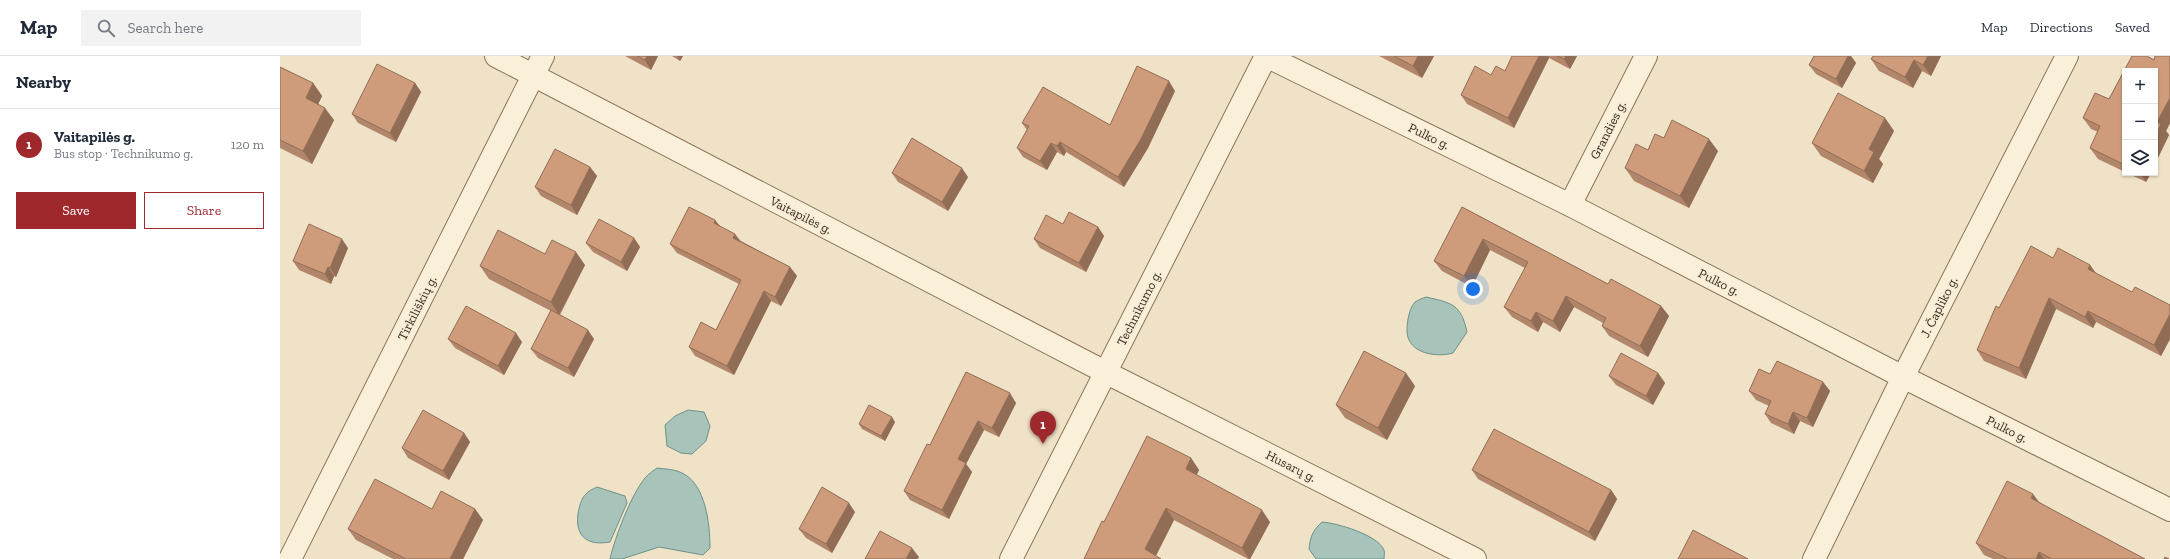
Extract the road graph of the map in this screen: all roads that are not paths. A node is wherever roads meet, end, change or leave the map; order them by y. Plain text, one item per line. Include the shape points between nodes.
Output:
1 (496, 56) edge
2 (543, 56) edge
3 (1266, 56) edge
4 (1646, 56) edge
5 (2067, 56) edge
6 (533, 76) junction
7 (1570, 205) junction
8 (1107, 373) junction
9 (1903, 377) junction
10 (2170, 510) edge
11 (290, 559) edge
12 (1011, 559) edge
13 (1475, 559) edge
14 (1814, 559) edge

1 - 6 street, Vaitapilės g.
2 - 6 street, Tirkiliškių g.
3 - 7 street, Pulko g.
3 - 8 street, Technikumo g.
4 - 7 street, Grandies g.
5 - 9 street, J. Čapliko g.
6 - 8 street, Vaitapilės g.
6 - 11 street, Tirkiliškių g.
7 - 9 street, Pulko g.
8 - 12 street, Technikumo g.
8 - 13 street, Husarų g.
9 - 10 street, Pulko g.
9 - 14 street, J. Čapliko g.

